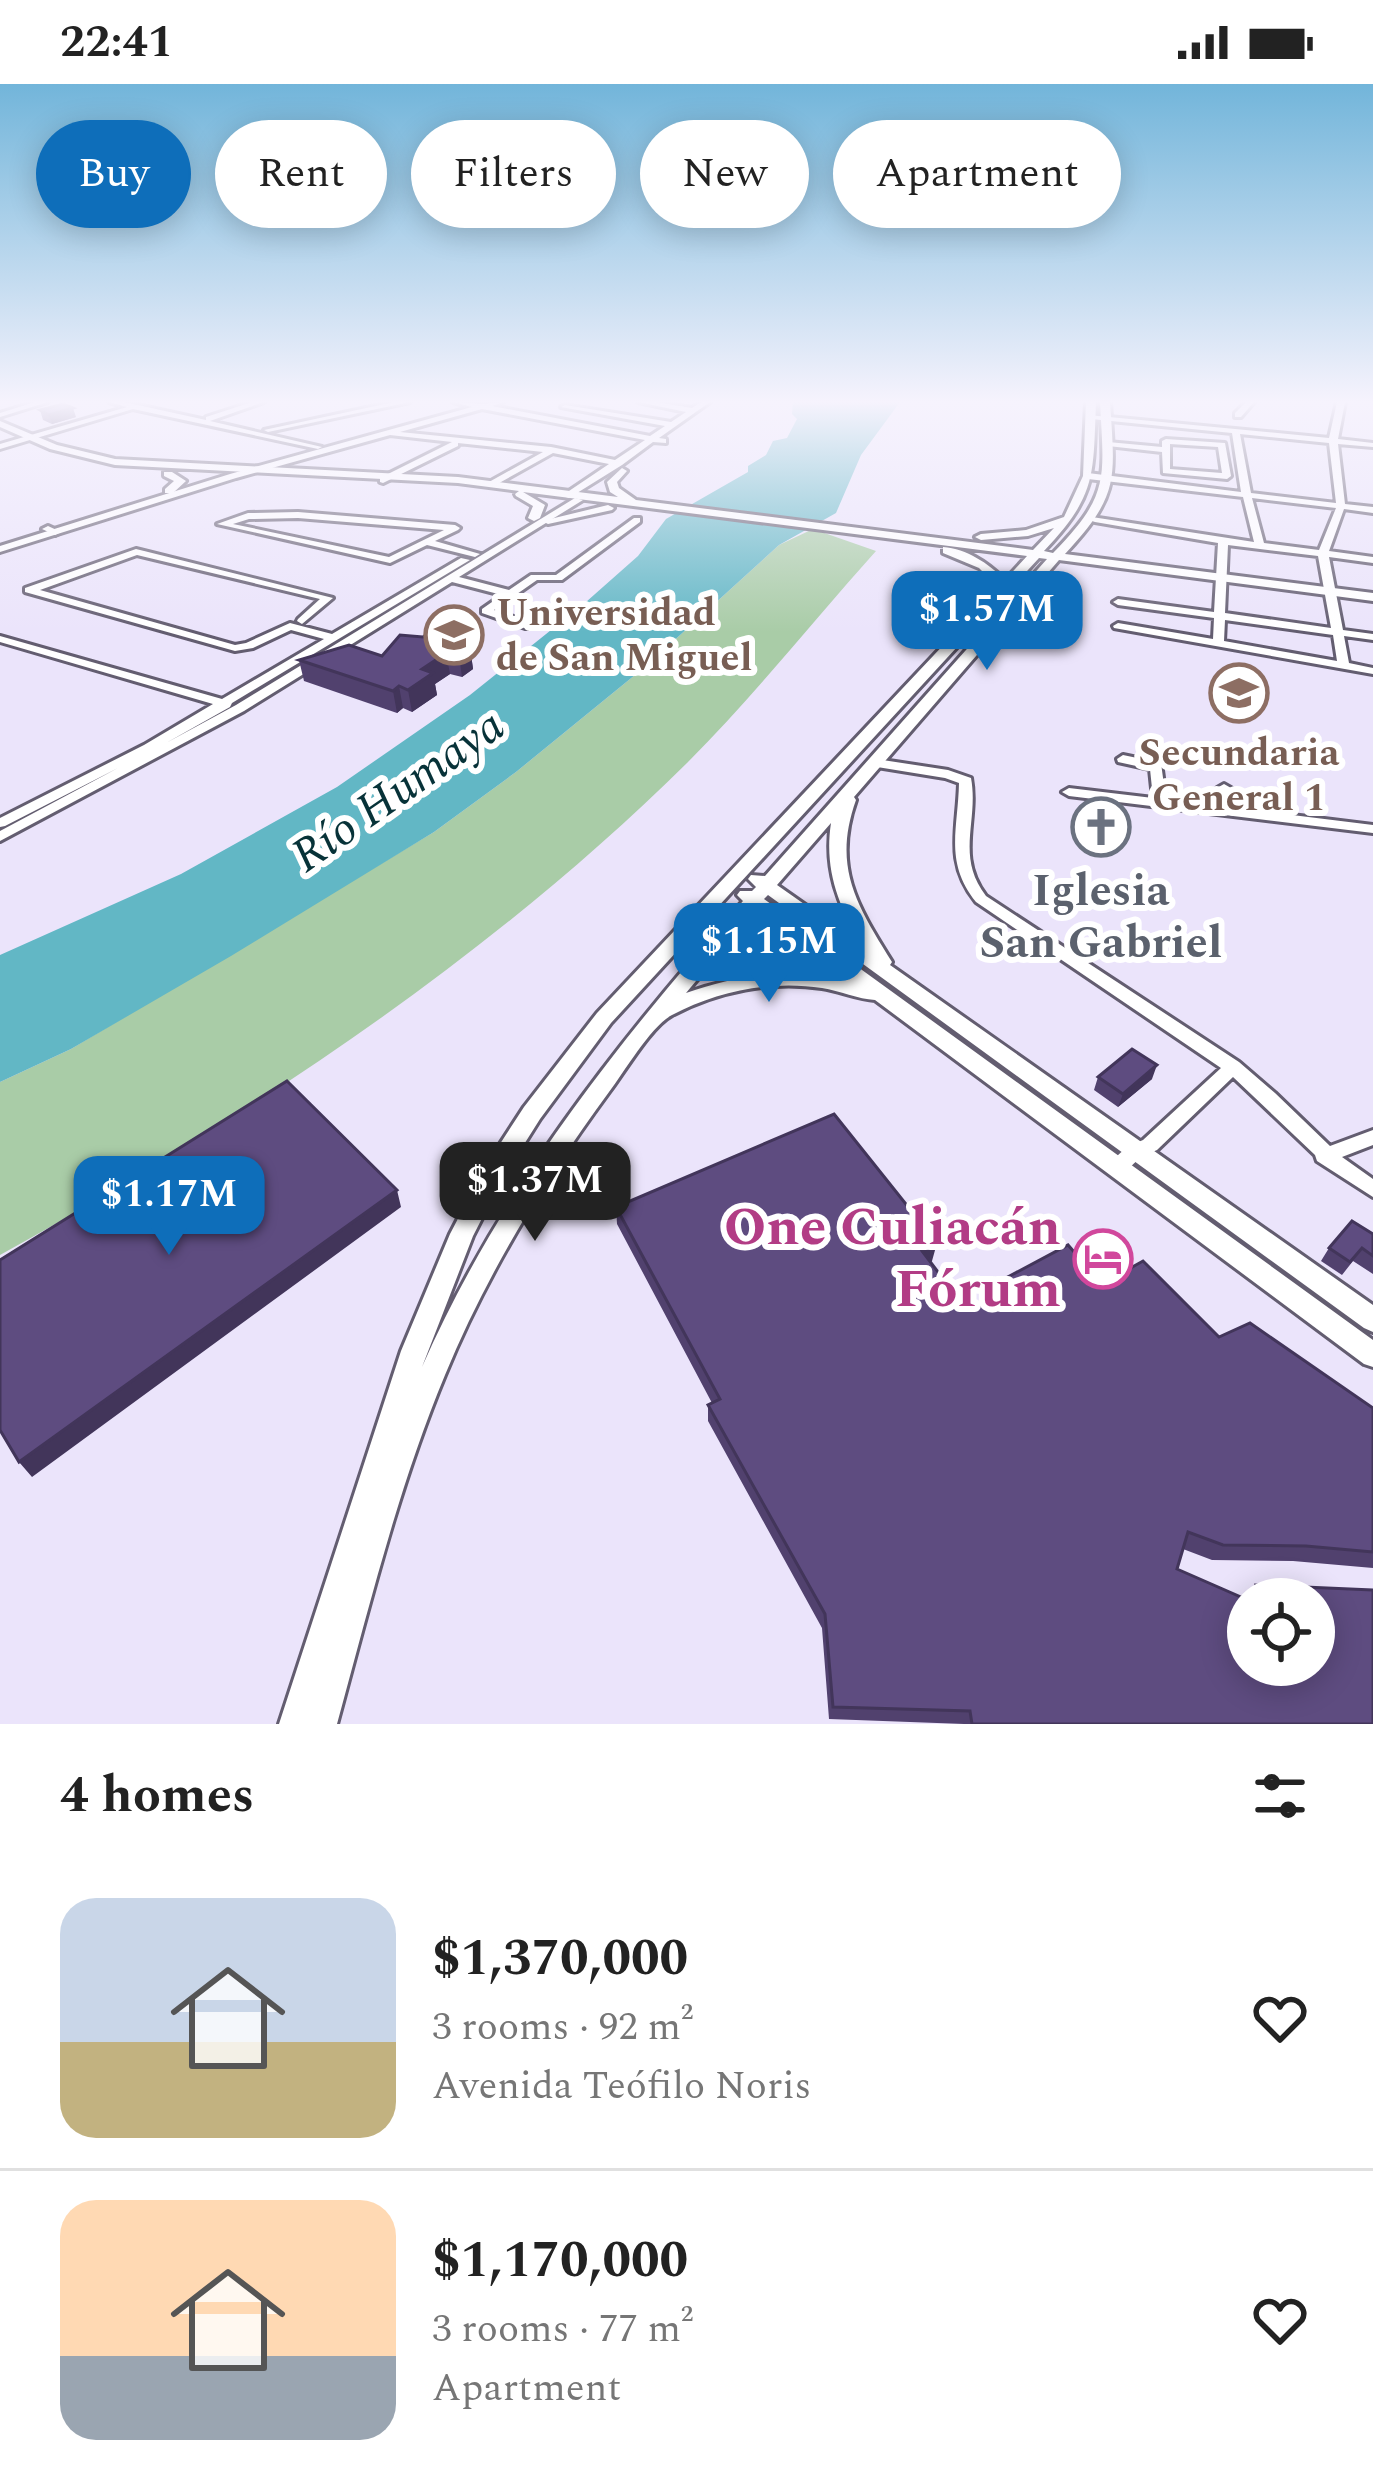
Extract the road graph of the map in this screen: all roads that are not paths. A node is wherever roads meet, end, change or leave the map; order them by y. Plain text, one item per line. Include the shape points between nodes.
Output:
1 (1109, 478) edge
2 (176, 479) edge
3 (210, 479) edge
4 (217, 479) edge
5 (399, 479) edge
6 (409, 479) edge
7 (501, 479) edge
8 (604, 479) edge
9 (604, 479) edge
10 (614, 479) edge
11 (1087, 479) edge
12 (1113, 479) edge
13 (1244, 479) edge
14 (1338, 479) edge
15 (492, 484) junction
16 (169, 491) junction
17 (515, 492) junction
18 (1247, 495) junction
19 (574, 498) junction
20 (632, 505) junction
21 (1341, 506) junction
22 (1373, 510) edge
23 (1069, 518) junction
24 (1095, 519) junction
25 (541, 520) junction
26 (637, 520) dead end
27 (51, 530) junction
28 (1081, 534) junction
29 (908, 538) junction
30 (1222, 542) junction
31 (426, 545) junction
32 (0, 546) edge
33 (1260, 546) junction
34 (1323, 554) junction
35 (1049, 559) junction
36 (471, 560) junction
37 (1373, 560) edge
38 (1103, 564) junction
39 (1148, 570) junction
40 (454, 578) junction
41 (1221, 579) junction
42 (1006, 588) junction
43 (1330, 592) junction
44 (510, 594) junction
45 (1373, 597) edge
46 (1118, 602) dead end
47 (1220, 616) junction
48 (529, 626) dead end
49 (1118, 626) dead end
50 (1338, 632) junction
51 (339, 636) junction
52 (1373, 637) edge
53 (0, 640) edge
54 (1217, 645) junction
55 (0, 649) edge
56 (1344, 666) junction
57 (1373, 671) edge
58 (227, 709) junction
59 (1123, 758) dead end
60 (876, 763) junction
61 (854, 788) junction
62 (1224, 788) dead end
63 (1069, 792) dead end
64 (1160, 803) junction
65 (1228, 811) junction
66 (0, 823) edge
67 (1373, 829) edge
68 (0, 837) edge
69 (749, 886) junction
70 (889, 988) junction
71 (652, 1016) junction
72 (1233, 1067) junction
73 (1373, 1137) edge
74 (1324, 1156) junction
75 (1138, 1159) junction
76 (1373, 1189) edge
77 (1370, 1313) edge
78 (1373, 1355) edge
79 (343, 1607) junction
80 (296, 1724) edge
81 (321, 1724) edge

1 - 24 main road
2 - 16 main road
3 - 16 street
4 - 27 street
5 - 17 main road
6 - 15 main road
7 - 15 street
8 - 19 street
9 - 19 street
10 - 20 main road via 614,490
11 - 23 main road
12 - 18 street
13 - 18 street
14 - 21 street
15 - 19 main road
16 - 27 street
17 - 19 main road
17 - 25 main road via 538,505
18 - 21 street
18 - 33 street
19 - 20 main road
19 - 25 street
20 - 25 main road
20 - 29 main road
21 - 22 street
21 - 34 street
23 - 29 main road via 1014,535
23 - 35 main road
24 - 28 main road
24 - 30 street
25 - 36 street
26 - 44 street via 556,579 536,577
27 - 32 street
28 - 35 main road
28 - 39 main road
29 - 35 main road
29 - 42 main road via 971,558
30 - 33 street
30 - 41 street
31 - 31 street via 390,560 222,524 282,515 454,527
31 - 36 street
33 - 34 street
34 - 37 street
34 - 43 street
35 - 38 main road
35 - 38 main road
35 - 42 main road
35 - 60 main road
36 - 40 street
36 - 51 street
38 - 39 main road
39 - 41 main road
40 - 44 street
40 - 58 street
41 - 43 main road
41 - 47 street
42 - 69 main road
43 - 45 main road
43 - 50 street
44 - 48 street via 486,613
46 - 47 street
47 - 50 street
47 - 54 street
49 - 54 street
50 - 52 street
50 - 56 street
51 - 51 street via 302,621 327,597 141,552 28,590 235,648 290,626
51 - 58 street
53 - 58 street
54 - 56 street
55 - 58 street
56 - 57 street
58 - 66 street
58 - 68 street
59 - 64 street via 1156,766
60 - 61 main road
60 - 72 street via 966,782 960,846 965,880 981,899
61 - 69 main road
61 - 70 main road via 836,833 837,878
62 - 65 street
63 - 64 street
64 - 65 street
65 - 67 street
69 - 70 main road
69 - 71 main road
69 - 79 main road via 596,1028 486,1186 414,1351
70 - 71 main road via 782,976 730,982
70 - 75 main road
71 - 79 main road via 569,1129 456,1322
72 - 74 street
72 - 75 street
73 - 74 street
74 - 76 street
75 - 77 main road
75 - 78 main road
79 - 80 main road
79 - 81 main road

